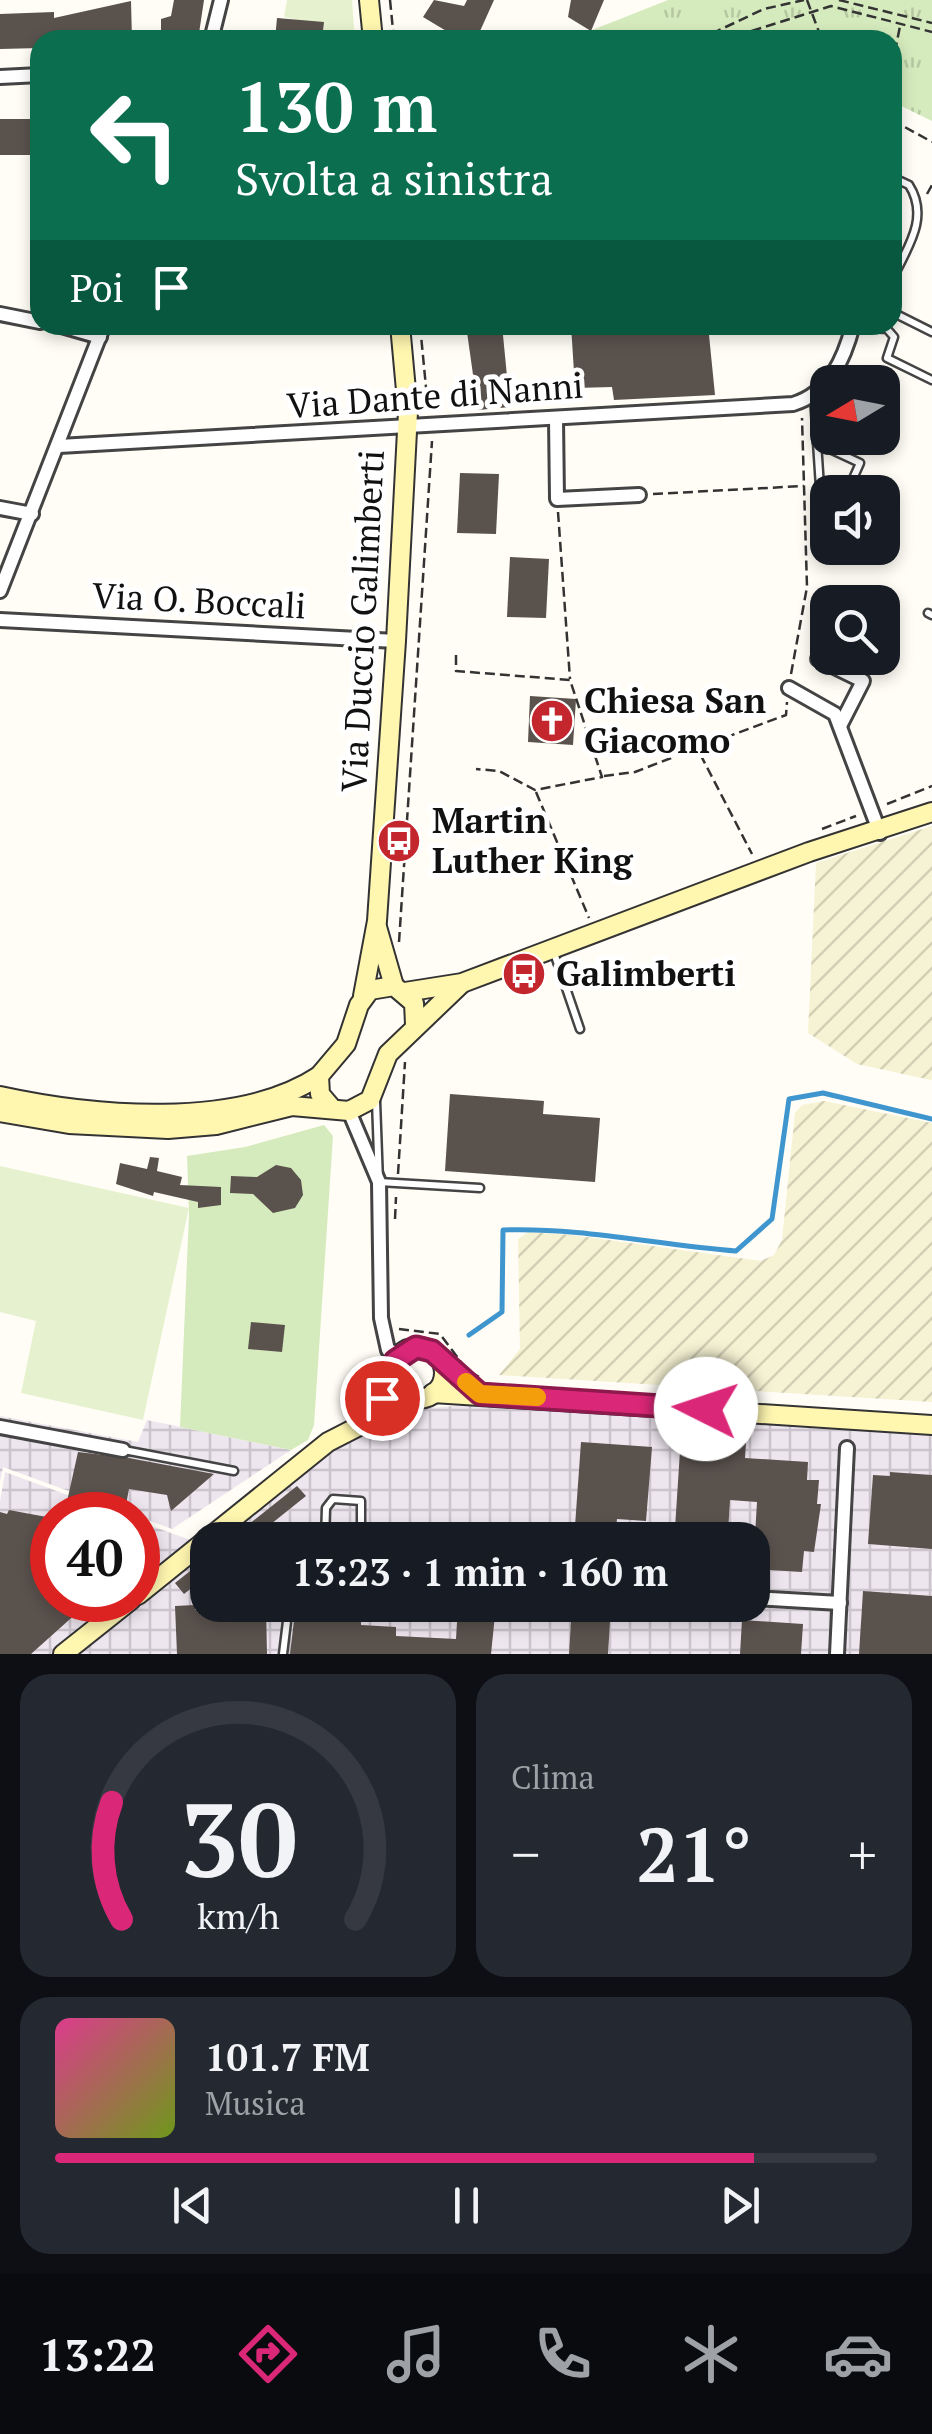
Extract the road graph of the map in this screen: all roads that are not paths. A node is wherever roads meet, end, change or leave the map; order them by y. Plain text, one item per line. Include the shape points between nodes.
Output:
1 (222, 0) edge
2 (369, 0) edge
3 (214, 30) edge
4 (372, 30) edge
5 (30, 75) edge
6 (0, 76) edge
7 (902, 181) edge
8 (902, 258) edge
9 (0, 314) edge
10 (902, 317) edge
11 (30, 320) edge
12 (932, 332) edge
13 (101, 335) edge
14 (401, 335) edge
15 (851, 335) edge
16 (892, 335) edge
17 (932, 380) edge
18 (808, 399) junction
19 (810, 409) edge
20 (556, 419) junction
21 (407, 428) junction
22 (59, 446) junction
23 (844, 455) edge
24 (854, 475) edge
25 (640, 495) road end
26 (0, 508) edge
27 (32, 514) junction
28 (0, 591) edge
29 (0, 620) edge
30 (396, 641) junction
31 (851, 675) edge
32 (788, 688) road end
33 (840, 726) junction
34 (932, 812) edge
35 (880, 832) junction
36 (377, 921) junction
37 (552, 948) junction
38 (462, 983) junction
39 (399, 989) junction
40 (363, 996) junction
41 (415, 1024) junction
42 (580, 1030) dead end
43 (319, 1076) junction
44 (374, 1090) junction
45 (0, 1096) edge
46 (340, 1109) junction
47 (0, 1112) edge
48 (379, 1182) junction
49 (480, 1188) dead end
50 (400, 1354) junction
51 (442, 1364) junction
52 (392, 1378) junction
53 (483, 1386) junction
54 (434, 1393) junction
55 (414, 1398) junction
56 (373, 1417) junction
57 (932, 1425) edge
58 (0, 1427) edge
59 (847, 1448) dead end
60 (123, 1450) joint
61 (234, 1471) dead end
62 (326, 1522) edge
63 (361, 1522) edge
64 (160, 1577) edge
65 (770, 1599) edge
66 (840, 1603) junction
67 (104, 1622) edge
68 (287, 1622) edge
69 (63, 1654) edge
70 (283, 1654) edge
71 (836, 1654) edge

1 - 3 street
2 - 4 street
5 - 6 street
7 - 8 lane via 919,211
9 - 11 street
10 - 12 lane
13 - 22 street
14 - 21 street, Via Duccio Galimberti
15 - 18 street
16 - 17 lane via 888,358
18 - 19 lane
18 - 20 street, Via Dante di Nanni
20 - 21 street, Via Dante di Nanni
20 - 25 street via 557,499
21 - 22 street, Via Dante di Nanni
21 - 30 street, Via Duccio Galimberti
22 - 27 street
23 - 24 lane via 860,462
26 - 27 street
27 - 28 street
29 - 30 street, Via O. Boccali
30 - 36 street, Via Duccio Galimberti
31 - 33 street via 863,681
32 - 33 street via 835,714
33 - 35 street
34 - 35 street
35 - 37 street
36 - 39 street, Via Duccio Galimberti
36 - 40 street, Via Duccio Galimberti
37 - 38 street
37 - 42 lane
38 - 39 street
38 - 41 street
39 - 40 street via 380,986
39 - 41 street, Via Duccio Galimberti via 414,1003
40 - 43 street, Via Duccio Galimberti via 346,1044
41 - 44 street via 388,1054
43 - 45 street via 277,1095 195,1112 103,1111
43 - 46 street via 320,1094
44 - 46 street via 362,1107
44 - 48 lane
46 - 47 street via 292,1106 168,1129 68,1124
46 - 48 street
48 - 49 lane
48 - 50 street via 381,1318 388,1350
50 - 51 street via 424,1348
50 - 52 street
51 - 53 street
51 - 54 street
52 - 55 street
52 - 56 street
53 - 54 street
53 - 57 street
54 - 55 street
55 - 56 street
56 - 64 street via 328,1442
58 - 60 street
59 - 66 street
60 - 61 lane
62 - 63 lane via 332,1499 360,1500
65 - 66 street
66 - 71 street
67 - 69 street
68 - 70 lane

